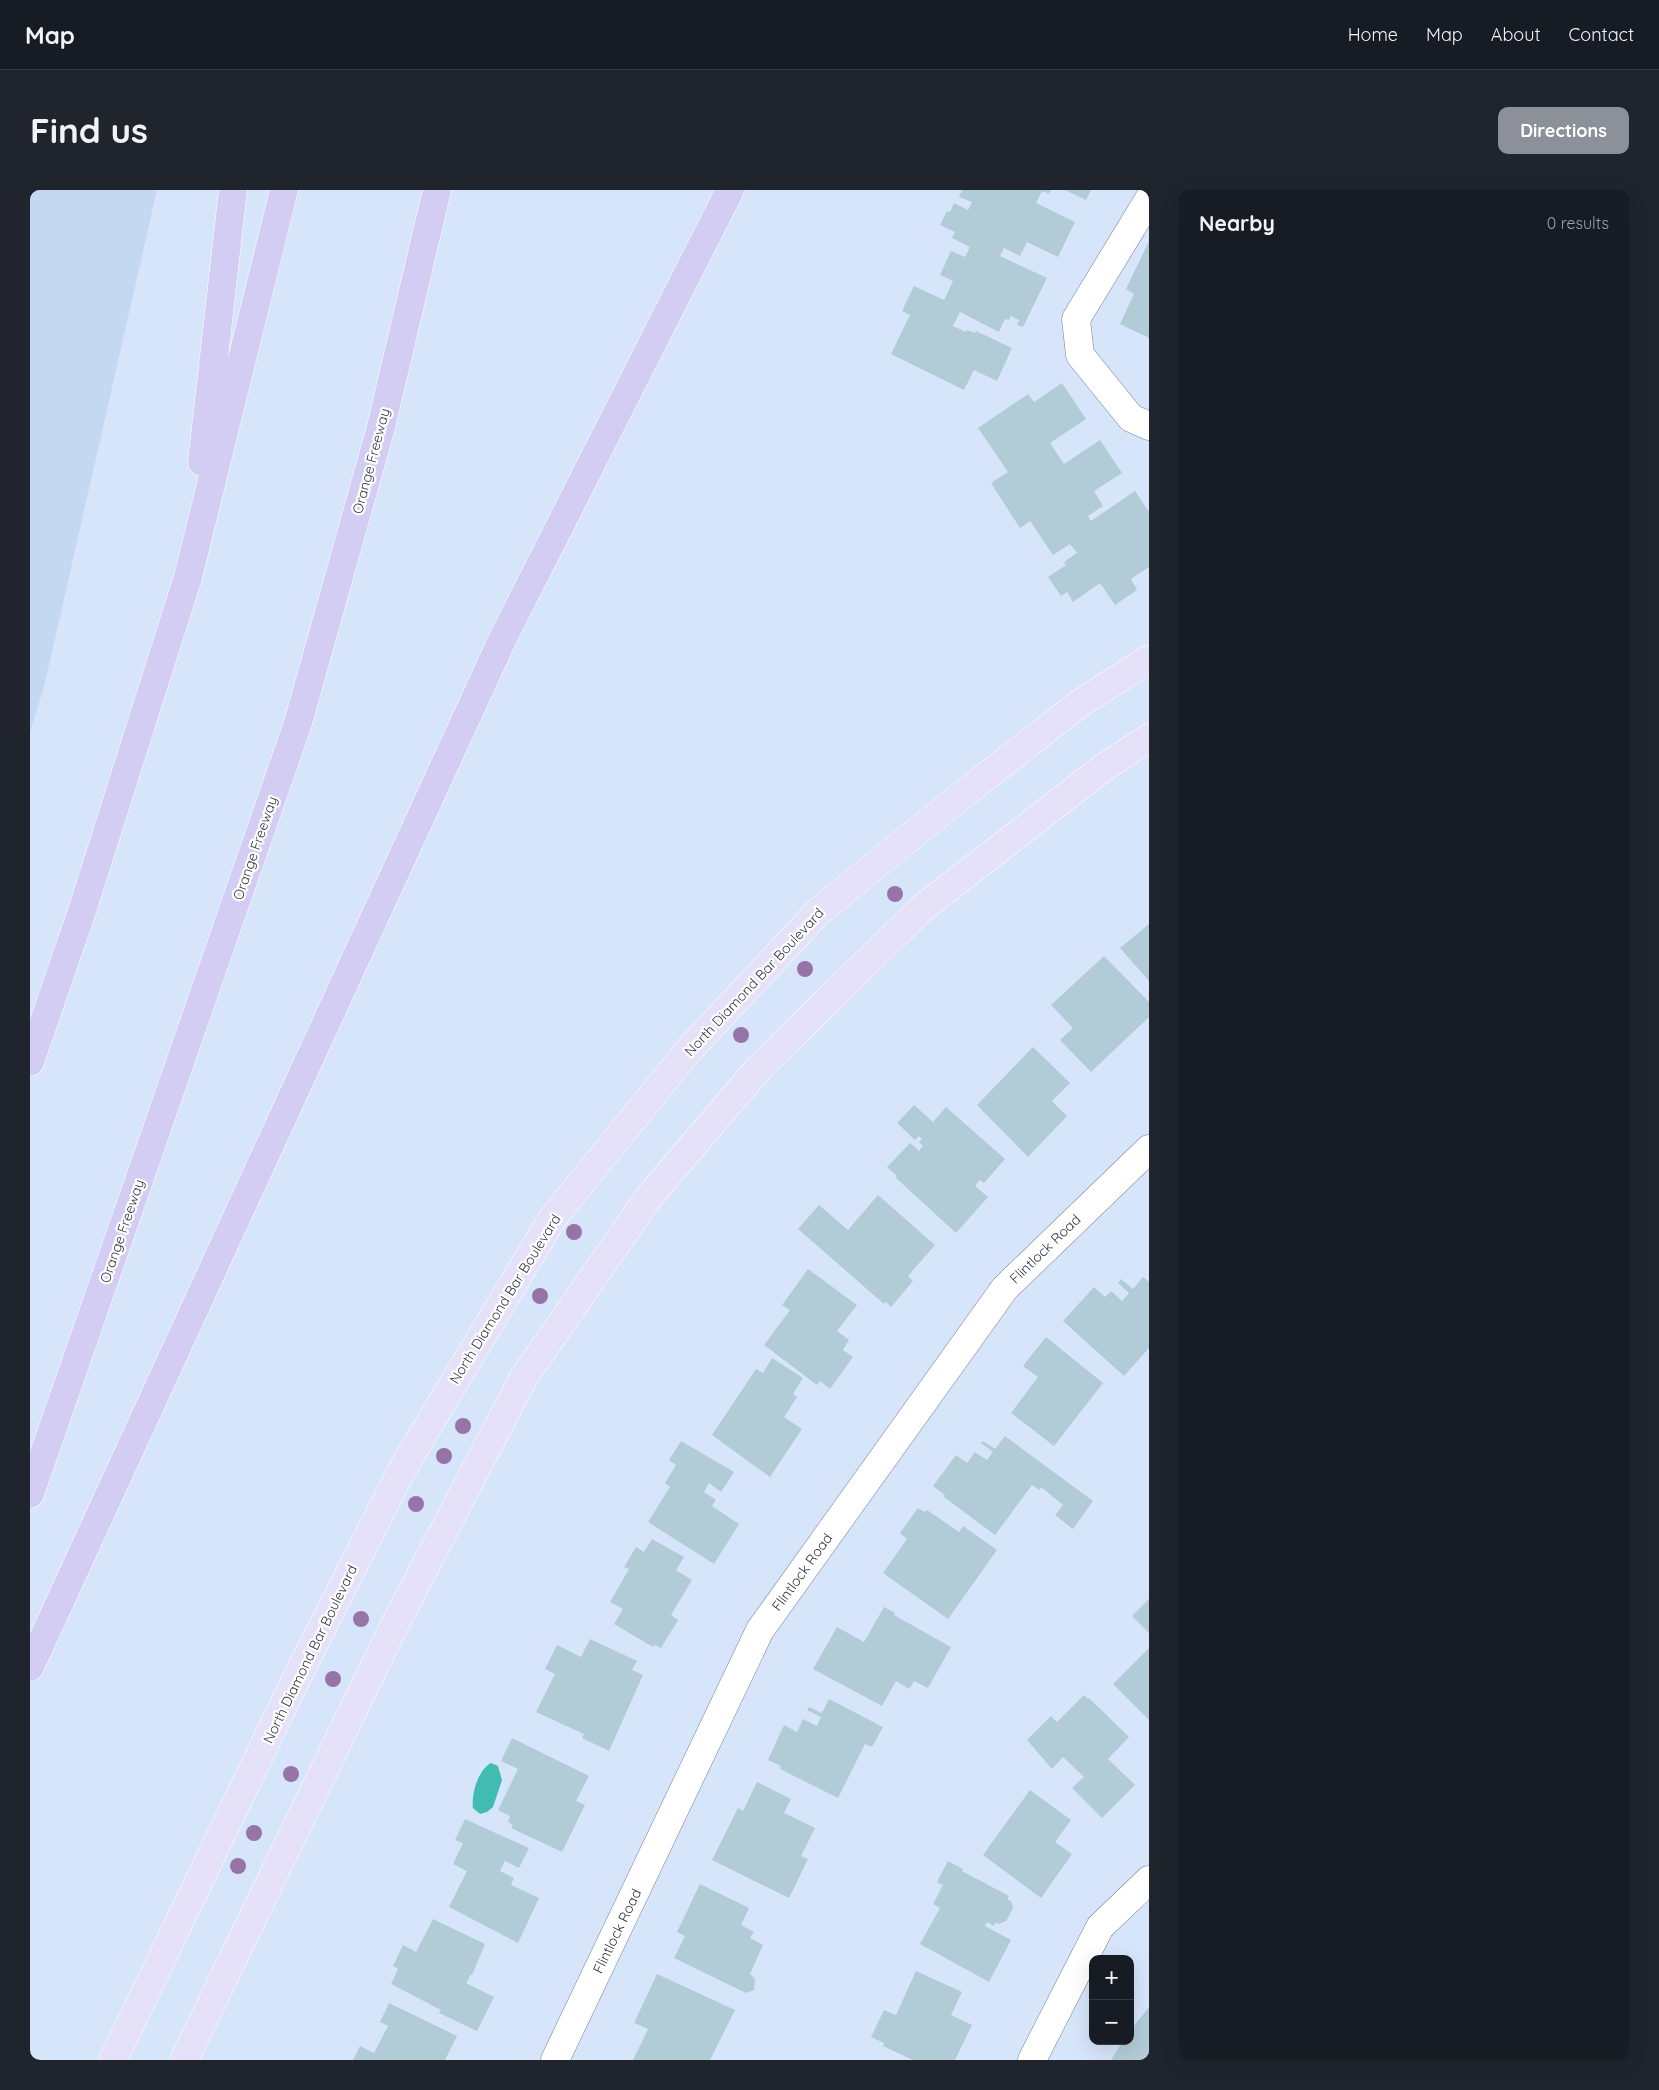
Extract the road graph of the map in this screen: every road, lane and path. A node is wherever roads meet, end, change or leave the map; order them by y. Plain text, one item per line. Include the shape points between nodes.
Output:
1 (233, 190) edge
2 (284, 190) edge
3 (437, 190) edge
4 (730, 190) edge
5 (1149, 200) edge
6 (1149, 426) edge
7 (188, 577) junction
8 (1149, 659) edge
9 (1149, 738) edge
10 (30, 1062) edge
11 (1149, 1150) edge
12 (30, 1494) edge
13 (30, 1667) edge
14 (1149, 1880) edge
15 (113, 2060) edge
16 (184, 2060) edge
17 (555, 2060) edge
18 (1032, 2060) edge

1 - 7 highway
2 - 7 highway
3 - 12 highway, Orange Freeway via 381,427 298,722
4 - 13 highway via 503,638
5 - 6 street via 1076,319 1080,355 1131,418
7 - 10 highway via 82,912
8 - 15 main road, North Diamond Bar Boulevard via 1079,704 819,911 688,1051 552,1219 403,1468 296,1680
9 - 16 main road via 1103,768 921,909 759,1068 649,1198 524,1377 392,1630
11 - 17 street, Flintlock Road via 1005,1288 760,1630
14 - 18 street via 1100,1927

